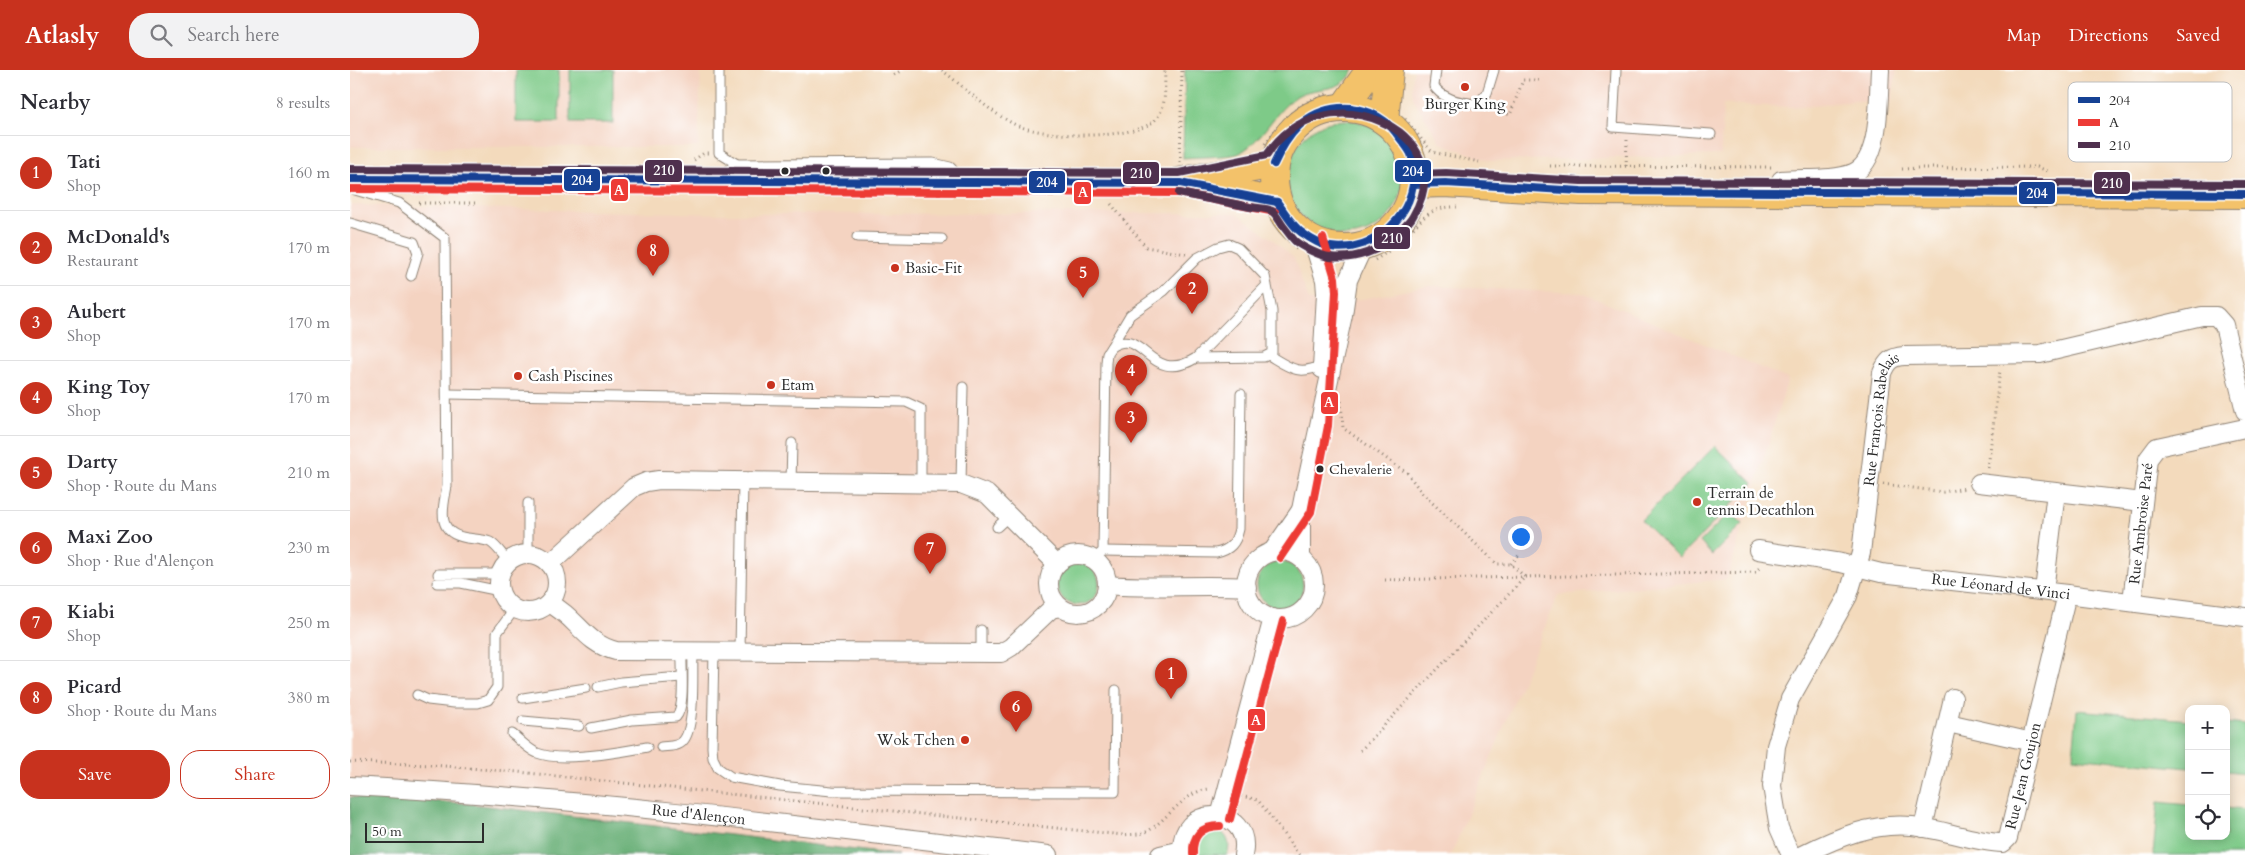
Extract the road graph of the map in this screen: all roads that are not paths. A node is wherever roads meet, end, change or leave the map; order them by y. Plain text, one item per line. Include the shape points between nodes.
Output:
1 (720, 70) edge
2 (1370, 70) edge
3 (1389, 70) edge
4 (1436, 70) edge
5 (1494, 70) edge
6 (1616, 70) edge
7 (1880, 70) edge
8 (1338, 100) junction
9 (1394, 118) junction
10 (1711, 134) dead end
11 (1269, 154) junction
12 (737, 164) junction
13 (350, 179) edge
14 (713, 179) junction
15 (965, 181) junction
16 (1180, 182) junction
17 (1414, 184) junction
18 (350, 190) edge
19 (1670, 190) junction
20 (2245, 194) edge
21 (1272, 210) junction
22 (350, 223) edge
23 (857, 237) dead end
24 (942, 239) dead end
25 (1307, 247) junction
26 (1367, 254) junction
27 (411, 276) dead end
28 (1267, 285) junction
29 (1111, 347) junction
30 (1270, 356) junction
31 (1196, 358) junction
32 (1322, 365) junction
33 (963, 387) dead end
34 (448, 394) junction
35 (1241, 394) dead end
36 (2245, 411) edge
37 (1318, 425) junction
38 (2245, 428) edge
39 (792, 443) dead end
40 (743, 481) junction
41 (791, 482) junction
42 (1979, 482) road end
43 (921, 484) junction
44 (961, 484) junction
45 (2056, 492) junction
46 (2143, 502) junction
47 (528, 503) dead end
48 (1301, 510) junction
49 (1763, 551) road end
50 (1272, 552) junction
51 (528, 554) junction
52 (1098, 555) junction
53 (1301, 558) junction
54 (550, 564) junction
55 (1057, 564) junction
56 (1857, 567) junction
57 (503, 576) junction
58 (1107, 586) junction
59 (1247, 587) junction
60 (2044, 591) junction
61 (2067, 594) junction
62 (2132, 602) junction
63 (550, 604) junction
64 (1060, 606) junction
65 (514, 610) junction
66 (2245, 617) edge
67 (1273, 618) junction
68 (981, 630) dead end
69 (687, 651) junction
70 (714, 651) junction
71 (740, 651) junction
72 (981, 653) junction
73 (682, 676) junction
74 (598, 687) dead end
75 (586, 688) dead end
76 (1116, 690) dead end
77 (417, 695) dead end
78 (523, 698) dead end
79 (1953, 698) dead end
80 (523, 721) dead end
81 (1948, 723) junction
82 (579, 726) dead end
83 (591, 728) dead end
84 (512, 734) dead end
85 (2032, 742) junction
86 (647, 747) dead end
87 (661, 747) dead end
88 (350, 786) edge
89 (1220, 816) junction
90 (1923, 828) junction
91 (1183, 853) edge
92 (1048, 855) edge
93 (1160, 855) edge
94 (1243, 855) edge
95 (1791, 855) edge
96 (1802, 855) edge

1 - 12 lane via 719,153
2 - 8 main road
3 - 9 main road
4 - 5 lane via 1434,86 1438,93 1472,104 1479,103 1487,93
6 - 10 lane via 1613,127
7 - 19 street via 1872,153 1868,161 1853,173
8 - 9 main road
8 - 11 main road via 1299,123
9 - 17 main road via 1408,148
11 - 16 main road
11 - 21 main road
12 - 14 lane
12 - 15 lane via 933,164 950,166
13 - 14 main road
14 - 15 main road
15 - 16 main road
16 - 21 main road
17 - 19 main road
17 - 26 main road via 1409,205 1398,222
18 - 34 lane via 399,203 446,238
19 - 20 main road
21 - 25 main road via 1286,218
22 - 27 lane via 414,242 418,253
23 - 24 lane
25 - 26 main road via 1347,248
25 - 32 street via 1324,280 1326,293
26 - 37 street via 1348,280
28 - 29 lane via 1265,276 1238,248 1229,244 1218,246 1194,261 1164,291 1130,315
28 - 30 lane via 1272,311
28 - 31 lane
29 - 31 lane via 1127,341 1152,360 1168,366 1181,365
29 - 52 lane via 1106,363
30 - 31 lane
30 - 32 lane via 1294,370 1312,370
32 - 37 street
33 - 44 lane
34 - 43 lane via 906,402 921,409
34 - 57 lane via 444,521 448,529 458,536 490,542
35 - 52 lane via 1239,529 1233,545 1216,553
36 - 56 street, Rue François Rabelais via 2224,325 2216,316 2202,316 2040,354 1895,356 1887,362 1882,373
37 - 48 street
38 - 46 street, Rue Ambroise Paré via 2157,447 2148,459
39 - 41 lane
40 - 41 street
40 - 54 street via 646,482 625,495
40 - 71 lane
41 - 43 street
42 - 45 street
43 - 44 street
44 - 55 street via 987,494 1003,521
45 - 46 street
45 - 60 street
46 - 62 street, Rue Ambroise Paré
47 - 51 lane
48 - 50 street
48 - 53 street
49 - 56 street, Rue Léonard de Vinci
50 - 53 street via 1288,552
50 - 59 street via 1253,565
51 - 54 street via 543,557
51 - 57 street via 513,558
52 - 55 street via 1075,555
52 - 58 street
53 - 67 street via 1308,565 1314,583 1310,600 1291,617
54 - 63 street via 558,583
55 - 64 street via 1052,570 1049,586 1054,601
56 - 60 street, Rue Léonard de Vinci via 1898,575
56 - 95 street, Rue François Rabelais via 1848,596 1790,700 1776,746 1772,786 1779,828
57 - 57 lane via 438,579 461,583
57 - 65 street via 503,599
58 - 59 street
58 - 64 street via 1100,602 1088,611 1073,613
59 - 67 street via 1255,607
60 - 61 street, Rue Léonard de Vinci
61 - 62 street, Rue Léonard de Vinci
61 - 85 street, Rue Jean Goujon
62 - 66 street, Rue Léonard de Vinci
63 - 65 street via 529,614
63 - 69 street via 562,610 588,638 605,648 616,651
64 - 72 street via 1051,609 1007,650
65 - 77 lane via 497,633 497,687 488,700 454,703 428,700
67 - 89 street
68 - 72 lane
69 - 70 street
69 - 73 lane
69 - 87 lane via 688,734 677,745
70 - 71 street
70 - 76 lane via 713,758 718,768 731,778 780,786 832,790 1115,792
71 - 72 street
73 - 74 lane
73 - 83 lane via 680,712 676,717 632,720
75 - 78 lane
79 - 81 street
80 - 82 lane
81 - 85 street
81 - 90 street
84 - 86 lane via 537,752 554,756
85 - 90 street, Rue Jean Goujon via 2008,838 2003,843
88 - 92 street, Rue d'Alençon via 459,792 715,815
89 - 91 street via 1207,816 1190,826 1184,837
89 - 94 street via 1239,829 1244,842
90 - 96 street, Rue Jean Goujon via 1864,830
91 - 93 street

